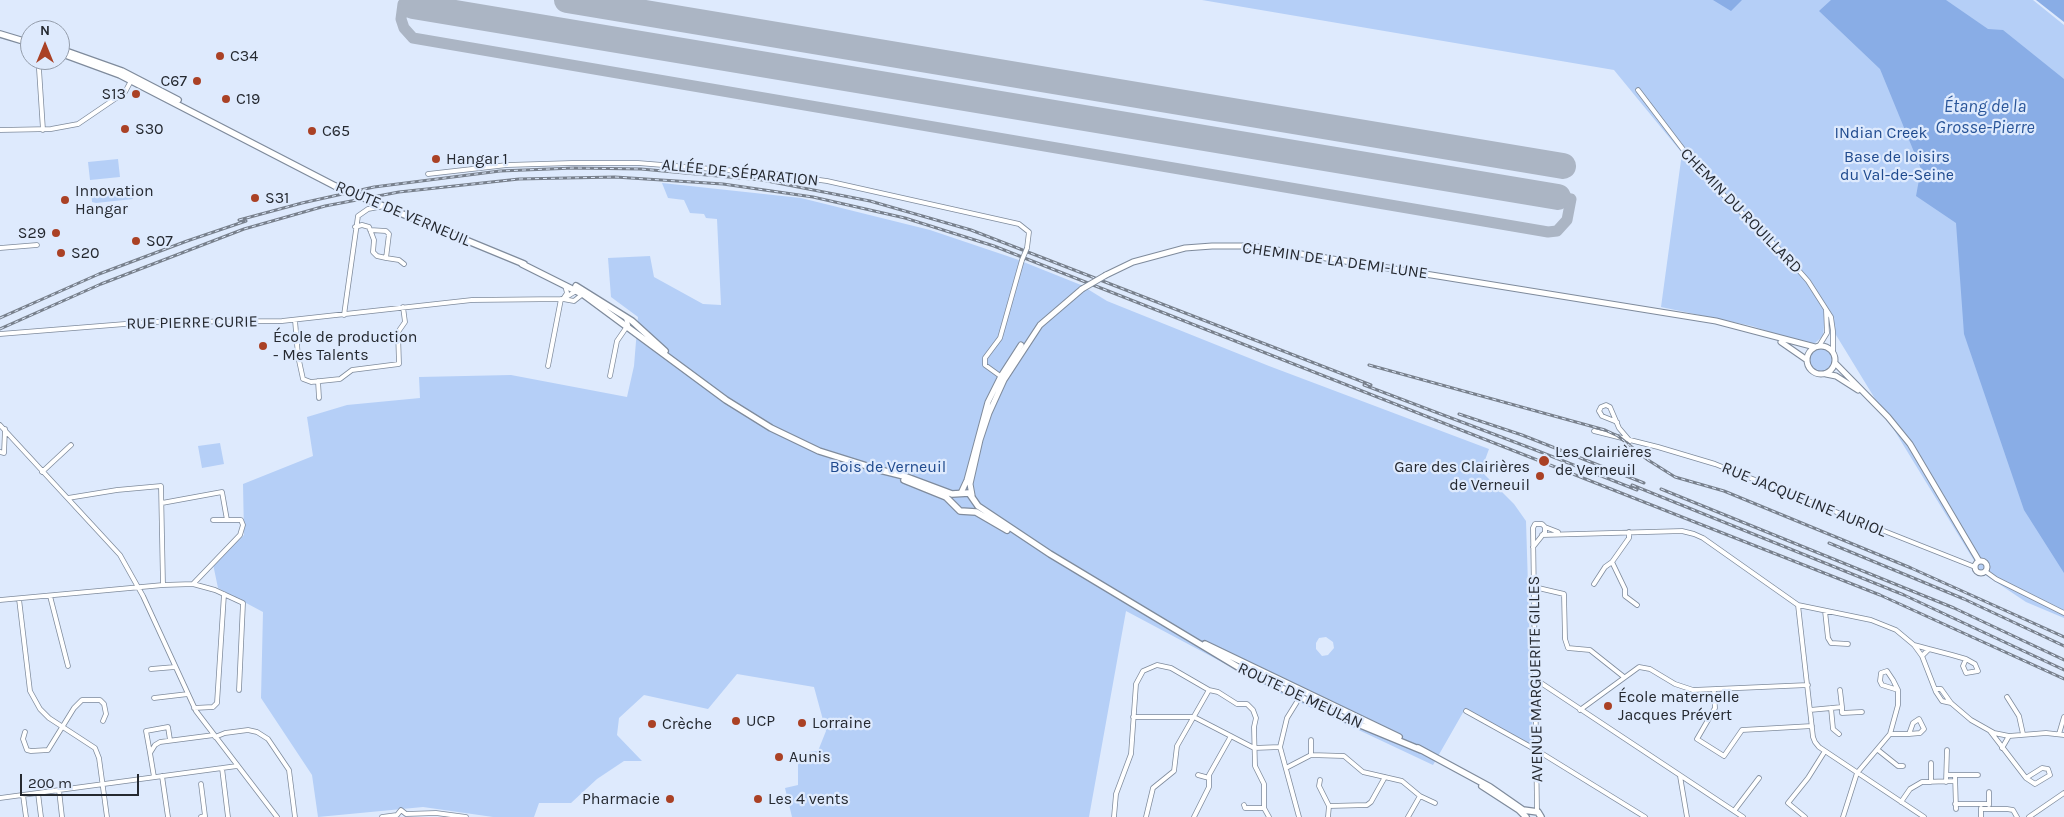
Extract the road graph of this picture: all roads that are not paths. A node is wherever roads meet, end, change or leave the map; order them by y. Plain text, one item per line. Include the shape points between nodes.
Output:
1 (0, 33) edge
2 (20, 38) edge
3 (70, 52) edge
4 (70, 57) edge
5 (39, 70) edge
6 (130, 80) junction
7 (139, 80) junction
8 (1638, 90) dead end
9 (0, 130) edge
10 (43, 130) junction
11 (286, 160) junction
12 (428, 174) dead end
13 (384, 206) junction
14 (355, 227) junction
15 (370, 230) junction
16 (37, 245) dead end
17 (0, 248) edge
18 (386, 258) junction
19 (404, 264) dead end
20 (522, 264) junction
21 (565, 284) junction
22 (582, 291) junction
23 (562, 299) junction
24 (403, 307) junction
25 (1826, 308) junction
26 (344, 315) junction
27 (625, 316) junction
28 (295, 320) junction
29 (628, 326) junction
30 (0, 334) edge
31 (1774, 337) junction
32 (1817, 347) junction
33 (1833, 352) junction
34 (668, 355) junction
35 (1807, 360) junction
36 (1835, 363) junction
37 (548, 366) dead end
38 (1824, 374) junction
39 (610, 376) dead end
40 (1003, 378) junction
41 (318, 381) junction
42 (1867, 396) junction
43 (319, 398) dead end
44 (1617, 422) junction
45 (0, 425) edge
46 (5, 429) junction
47 (1594, 431) dead end
48 (1630, 441) junction
49 (71, 445) dead end
50 (0, 452) edge
51 (868, 467) junction
52 (42, 472) junction
53 (960, 493) junction
54 (68, 498) junction
55 (973, 498) junction
56 (162, 502) junction
57 (955, 506) junction
58 (968, 512) junction
59 (213, 520) dead end
60 (227, 520) junction
61 (1545, 527) junction
62 (1533, 531) junction
63 (1629, 532) junction
64 (1563, 533) junction
65 (1542, 535) junction
66 (1533, 547) junction
67 (1050, 554) junction
68 (1979, 561) junction
69 (1612, 562) junction
70 (1975, 567) junction
71 (1985, 571) junction
72 (193, 584) junction
73 (1594, 584) dead end
74 (162, 585) junction
75 (138, 587) junction
76 (1534, 587) junction
77 (224, 594) junction
78 (50, 596) junction
79 (0, 600) edge
80 (19, 600) junction
81 (1637, 605) dead end
82 (1798, 605) junction
83 (1825, 611) junction
84 (2064, 612) edge
85 (1848, 644) dead end
86 (1914, 645) junction
87 (1929, 649) junction
88 (1922, 656) junction
89 (1966, 659) dead end
90 (68, 666) dead end
91 (175, 667) junction
92 (151, 670) dead end
93 (1624, 677) junction
94 (1535, 679) junction
95 (1808, 685) junction
96 (239, 690) dead end
97 (1209, 690) junction
98 (1714, 690) junction
99 (1840, 690) dead end
100 (1898, 690) junction
101 (1300, 693) junction
102 (188, 694) junction
103 (2007, 697) dead end
104 (154, 698) dead end
105 (1842, 707) junction
106 (194, 708) junction
107 (1831, 708) junction
108 (1580, 710) junction
109 (1810, 710) junction
110 (1466, 711) dead end
111 (1862, 712) dead end
112 (1133, 717) junction
113 (1194, 717) junction
114 (2064, 717) edge
115 (103, 721) dead end
116 (1812, 726) junction
117 (63, 727) junction
118 (1990, 731) junction
119 (26, 732) dead end
120 (1839, 734) dead end
121 (1890, 734) junction
122 (1908, 734) junction
123 (2023, 734) junction
124 (2059, 734) junction
125 (2064, 735) edge
126 (214, 736) junction
127 (1231, 736) junction
128 (2009, 736) junction
129 (170, 740) junction
130 (1310, 740) dead end
131 (1280, 747) junction
132 (1254, 748) junction
133 (2002, 748) junction
134 (1878, 750) junction
135 (1947, 750) dead end
136 (1538, 751) junction
137 (1825, 751) junction
138 (150, 754) junction
139 (1310, 755) junction
140 (1931, 763) dead end
141 (237, 766) junction
142 (1898, 766) junction
143 (1903, 766) dead end
144 (222, 768) junction
145 (1286, 768) junction
146 (1462, 772) junction
147 (1898, 772) dead end
148 (1858, 773) junction
149 (1978, 774) dead end
150 (1198, 775) dead end
151 (1947, 775) junction
152 (1955, 775) junction
153 (162, 776) junction
154 (1680, 776) junction
155 (154, 777) junction
156 (1385, 777) junction
157 (1209, 778) junction
158 (1759, 778) dead end
159 (2026, 778) junction
160 (1320, 780) dead end
161 (1955, 781) junction
162 (1931, 782) junction
163 (1946, 782) junction
164 (103, 784) junction
165 (201, 784) dead end
166 (59, 790) junction
167 (1989, 792) dead end
168 (38, 793) junction
169 (2064, 793) edge
170 (24, 795) junction
171 (1420, 796) junction
172 (0, 798) edge
173 (1901, 802) junction
174 (1435, 803) dead end
175 (1981, 804) junction
176 (1244, 806) dead end
177 (1329, 806) junction
178 (1989, 806) junction
179 (1264, 808) junction
180 (1981, 809) junction
181 (1734, 812) junction
182 (1539, 814) edge
183 (406, 815) edge
184 (397, 816) edge
185 (451, 816) edge
186 (2032, 816) edge
187 (26, 817) edge
188 (41, 817) edge
189 (62, 817) edge
190 (107, 817) edge
191 (168, 817) edge
192 (201, 817) edge
193 (228, 817) edge
194 (277, 817) edge
195 (295, 817) edge
196 (382, 817) edge
197 (466, 817) edge
198 (1114, 817) edge
199 (1146, 817) edge
200 (1194, 817) edge
201 (1269, 817) edge
202 (1299, 817) edge
203 (1328, 817) edge
204 (1408, 817) edge
205 (1526, 817) edge
206 (1645, 817) edge
207 (1687, 817) edge
208 (1743, 817) edge
209 (1805, 817) edge
210 (1843, 817) edge
211 (1924, 817) edge
212 (1981, 817) edge
213 (2018, 817) edge

1 - 2 main road
3 - 7 main road, ROUTE DE VERNEUIL via 116,68
4 - 6 main road, ROUTE DE VERNEUIL
5 - 10 street
6 - 7 street
6 - 10 street via 125,92 83,121 67,128
6 - 11 main road, ROUTE DE VERNEUIL
7 - 11 main road, ROUTE DE VERNEUIL
8 - 25 street, CHEMIN DU ROUILLARD via 1701,173 1786,256
9 - 10 street
11 - 13 main road, ROUTE DE VERNEUIL, bridge via 335,186
12 - 40 street, ALLÉE DE SÉPARATION, bridge via 506,165 581,163 646,164 775,174 827,181 1019,224 1029,232 1026,248 1000,338 985,358 986,365
13 - 14 street via 360,213
13 - 20 main road, ROUTE DE VERNEUIL
14 - 15 street via 362,225
14 - 26 street
15 - 18 street via 374,240 373,252
15 - 18 street via 389,234
16 - 17 street
18 - 19 street
20 - 21 main road, ROUTE DE VERNEUIL
20 - 22 main road, ROUTE DE VERNEUIL
21 - 22 main road, ROUTE DE VERNEUIL
21 - 23 street via 567,293
22 - 23 street, RUE PIERRE CURIE
22 - 23 street, RUE PIERRE CURIE via 574,301
22 - 27 main road, ROUTE DE VERNEUIL
22 - 29 main road, ROUTE DE VERNEUIL
23 - 24 street, RUE PIERRE CURIE via 478,299
23 - 37 street
24 - 26 street, RUE PIERRE CURIE
24 - 41 street via 405,322 398,332 399,364 352,370 340,379
25 - 32 street via 1827,333
25 - 33 street, CHEMIN DU ROUILLARD via 1833,326
26 - 28 street, RUE PIERRE CURIE
27 - 29 street
27 - 34 main road, ROUTE DE VERNEUIL
28 - 30 street, RUE PIERRE CURIE via 152,322
28 - 41 street via 302,377 309,382
29 - 34 main road, ROUTE DE VERNEUIL
29 - 39 street via 617,341
31 - 32 street, CHEMIN DE LA DEMI-LUNE
31 - 35 street, CHEMIN DE LA DEMI-LUNE
31 - 40 street, CHEMIN DE LA DEMI-LUNE, bridge via 1716,321 1252,246 1212,246 1185,248 1133,262 1082,289 1020,347
32 - 33 street via 1827,347
32 - 35 street via 1809,353
33 - 36 street, CHEMIN DU ROUILLARD
34 - 51 main road, ROUTE DE VERNEUIL via 726,400 771,428 819,451
35 - 38 street via 1811,370
36 - 38 street
36 - 42 street
38 - 42 street via 1836,376
40 - 53 street via 981,421 967,480
40 - 55 street via 980,440 970,484
41 - 43 street
42 - 68 street via 1910,444
44 - 44 street via 1609,406 1601,407 1602,416
44 - 48 street
45 - 46 street
46 - 50 street via 4,452
46 - 52 street
47 - 48 street
48 - 70 street, RUE JACQUELINE AURIOL via 1715,464
49 - 52 street
51 - 53 main road, ROUTE DE VERNEUIL via 952,494
51 - 57 main road, ROUTE DE VERNEUIL via 942,496
52 - 54 street
53 - 55 main road via 966,492
53 - 57 main road via 955,499
54 - 56 street via 161,486
54 - 75 street via 120,555
55 - 58 main road via 974,507
55 - 67 main road, ROUTE DE MEULAN via 994,518
56 - 60 street via 222,492
56 - 74 street
57 - 58 main road
58 - 67 main road, ROUTE DE MEULAN via 979,513
59 - 60 street
60 - 72 street via 241,520 240,535
61 - 62 street via 1537,523
61 - 64 street
61 - 65 street
62 - 65 street
62 - 66 street, AVENUE MARGUERITE GILLES
63 - 64 street
63 - 69 street via 1629,538
63 - 82 street via 1682,531 1703,538
64 - 65 street
65 - 66 street
66 - 76 street, AVENUE MARGUERITE GILLES
67 - 101 main road, ROUTE DE MEULAN via 1238,667
68 - 70 street
68 - 71 street via 1986,564
69 - 73 street
69 - 81 street via 1625,596
70 - 71 street via 1979,573
71 - 84 street
72 - 74 street
72 - 77 street
74 - 75 street
75 - 78 street
75 - 91 street
76 - 93 street via 1564,594 1568,648 1590,650
76 - 94 street, AVENUE MARGUERITE GILLES
77 - 96 street via 243,603
77 - 106 street via 217,703 213,707
78 - 80 street
78 - 90 street
79 - 80 street
80 - 117 street via 30,691 40,709
82 - 83 street
82 - 95 street
83 - 85 street via 1831,643
83 - 86 street via 1883,624
86 - 87 street
86 - 88 street
87 - 88 street
87 - 89 street
88 - 118 street via 1936,689 1941,689 1951,703
91 - 92 street
91 - 102 street
93 - 98 street via 1645,666 1684,688
93 - 108 street
94 - 108 street
94 - 136 street, AVENUE MARGUERITE GILLES
95 - 98 street
95 - 109 street
97 - 112 street via 1165,665 1152,666 1137,679
97 - 113 street
97 - 132 street via 1250,707 1256,718
98 - 116 street via 1715,708 1697,739 1724,756 1742,730
99 - 105 street
100 - 100 street via 1887,671 1881,673 1882,685
100 - 121 street via 1898,705
101 - 131 street via 1283,728
101 - 146 main road, ROUTE DE MEULAN
102 - 104 street
102 - 106 street
103 - 123 street via 2019,716
105 - 107 street
105 - 111 street via 1842,713
106 - 126 street
107 - 109 street
107 - 120 street via 1833,728
108 - 154 street
109 - 116 street
110 - 136 street
112 - 113 street
112 - 198 street via 1131,754 1116,794
113 - 127 street
113 - 199 street via 1175,751 1174,771 1153,788
114 - 124 street
115 - 117 street via 106,714 100,700 82,700
116 - 137 street via 1815,742
117 - 119 street via 48,750 27,750 23,739
117 - 164 street via 95,748
118 - 128 street
118 - 133 street
121 - 122 street
121 - 134 street
122 - 122 street via 1920,733 1924,729 1919,719
123 - 124 street
123 - 128 street
124 - 125 street
126 - 129 street
126 - 141 street
126 - 195 street via 248,730 268,739 289,770
127 - 132 street
127 - 157 street
128 - 133 street
129 - 138 street via 155,745
129 - 138 street via 168,728 146,731
130 - 139 street
131 - 132 street
131 - 145 street
132 - 179 street via 1255,766 1264,784
133 - 159 street
134 - 142 street
134 - 148 street
135 - 151 street
136 - 182 street, AVENUE MARGUERITE GILLES
136 - 206 street
137 - 148 street
137 - 209 street via 1788,802
138 - 155 street
139 - 145 street
139 - 156 street via 1344,756 1363,772
140 - 162 street
141 - 144 street
141 - 194 street
142 - 143 street
142 - 147 street
144 - 153 street
144 - 193 street
145 - 202 street
146 - 182 main road, ROUTE DE MEULAN via 1504,795 1523,810
146 - 205 main road, ROUTE DE MEULAN
148 - 173 street
148 - 210 street
149 - 152 street
150 - 157 street
151 - 152 street
151 - 163 street
152 - 161 street
153 - 155 street
153 - 191 street
154 - 181 street
154 - 207 street
155 - 164 street
156 - 171 street via 1402,781
156 - 177 street via 1366,805
157 - 200 street via 1210,787
158 - 181 street
159 - 159 street via 2035,784 2050,775 2048,769 2042,768
160 - 177 street via 1319,786
161 - 163 street
161 - 175 street via 1956,806
162 - 163 street
162 - 173 street via 1916,784
164 - 166 street
164 - 190 street
165 - 192 street via 205,816
166 - 168 street
166 - 189 street
167 - 178 street
168 - 170 street
168 - 188 street
169 - 186 street
170 - 172 street
170 - 187 street
171 - 174 street
171 - 204 street
173 - 211 street
175 - 178 street
175 - 180 street
176 - 179 street
177 - 203 street
178 - 180 street
178 - 213 street via 2013,810
179 - 201 street
180 - 212 street
181 - 208 street
182 - 205 main road
183 - 184 street via 401,810
183 - 185 street
184 - 196 street
185 - 197 street

